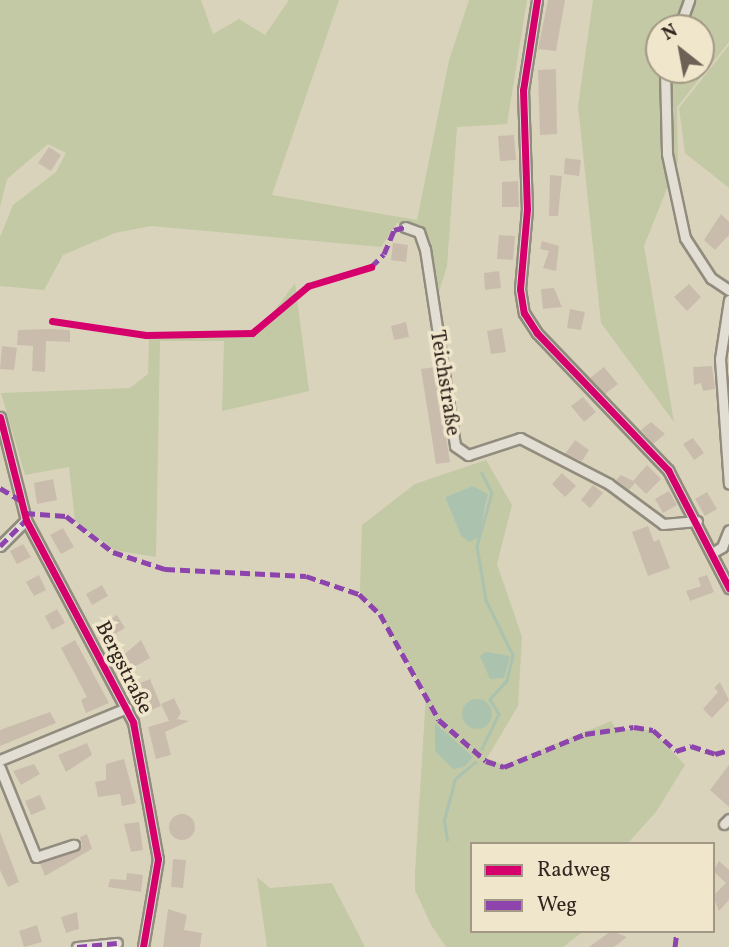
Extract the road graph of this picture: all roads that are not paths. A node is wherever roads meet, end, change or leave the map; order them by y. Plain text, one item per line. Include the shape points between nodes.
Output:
1 (537, 0) edge
2 (665, 84) edge
3 (405, 227) dead end
4 (729, 290) edge
5 (729, 300) edge
6 (0, 417) edge
7 (729, 484) edge
8 (26, 520) junction
9 (697, 521) junction
10 (729, 530) edge
11 (0, 546) edge
12 (712, 553) junction
13 (729, 588) edge
14 (127, 708) junction
15 (0, 760) edge
16 (0, 768) edge
17 (74, 845) dead end
18 (117, 943) dead end
19 (77, 947) edge
20 (143, 947) edge

1 - 9 street via 523,90 527,209 520,289 524,313 537,333 668,470
2 - 4 street via 667,154 685,238 711,278
3 - 9 street, Teichstraße via 415,228 425,249 455,446 468,455 520,438 609,484 663,524
5 - 7 street via 720,359
6 - 8 street, Bergstraße
8 - 11 street
8 - 14 street, Bergstraße
9 - 12 street
10 - 12 street via 722,547
12 - 13 street
14 - 15 street
14 - 20 street, Bergstraße via 157,836 158,883
16 - 17 street via 36,857
18 - 19 street

